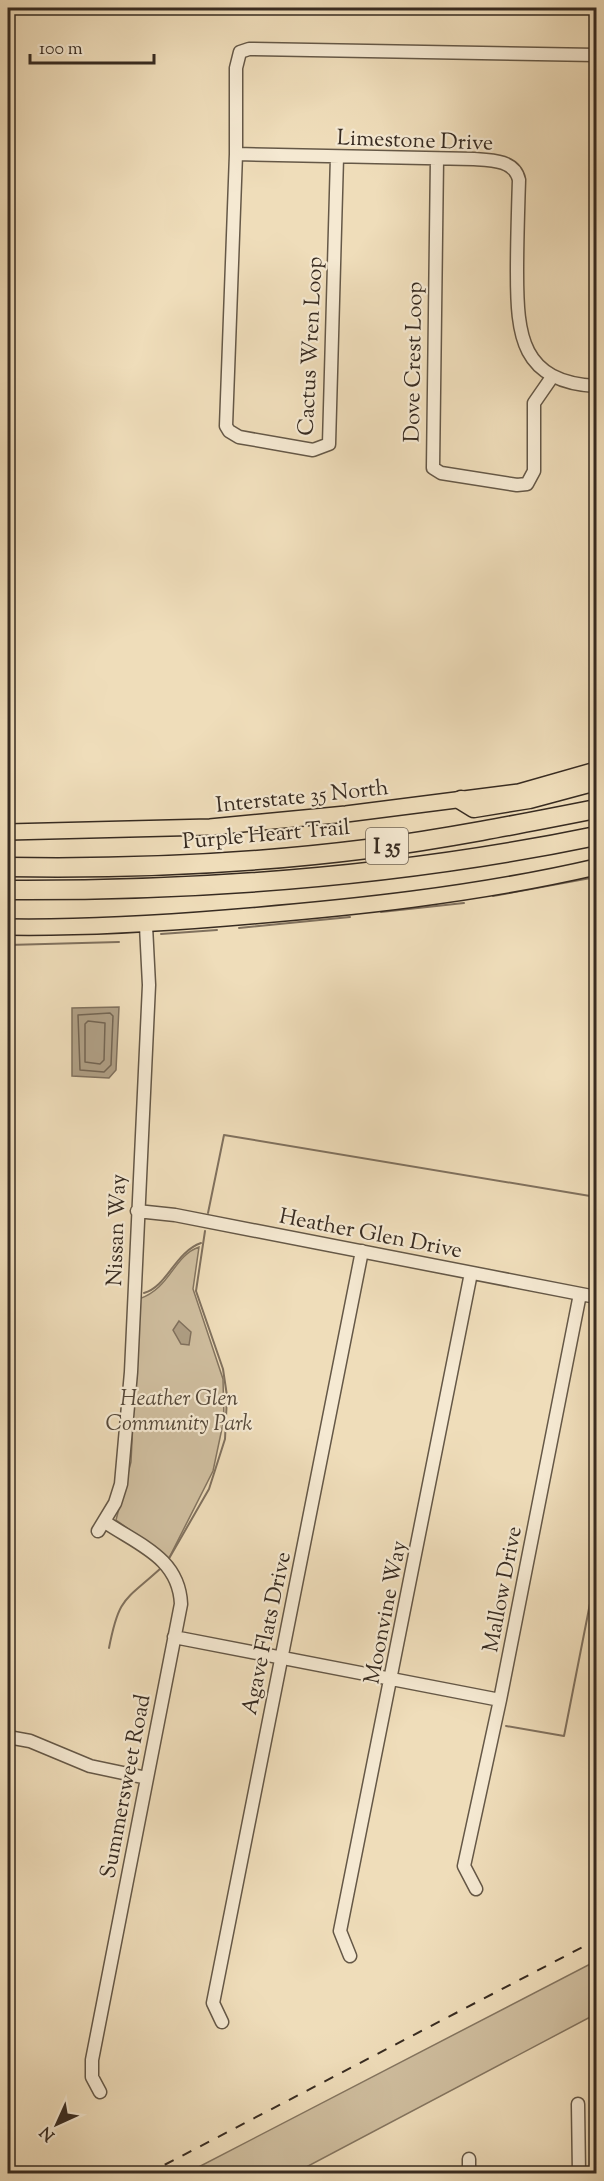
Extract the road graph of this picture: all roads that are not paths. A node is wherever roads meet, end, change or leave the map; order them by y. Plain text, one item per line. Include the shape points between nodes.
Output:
1 (597, 55) edge
2 (236, 154) junction
3 (337, 158) junction
4 (437, 159) junction
5 (552, 377) junction
6 (597, 386) edge
7 (597, 770) edge
8 (597, 781) edge
9 (460, 800) junction
10 (597, 809) edge
11 (8, 832) edge
12 (597, 836) edge
13 (8, 867) edge
14 (597, 867) edge
15 (8, 890) edge
16 (146, 926) junction
17 (8, 927) edge
18 (137, 1211) junction
19 (362, 1251) junction
20 (471, 1273) junction
21 (580, 1294) junction
22 (597, 1298) edge
23 (102, 1526) joint
24 (174, 1637) junction
25 (283, 1658) junction
26 (392, 1679) junction
27 (500, 1700) junction
28 (8, 1737) edge
29 (147, 1778) junction
30 (476, 1889) dead end
31 (350, 1956) dead end
32 (222, 2022) dead end
33 (100, 2092) dead end
34 (578, 2104) dead end
35 (469, 2158) dead end
36 (469, 2174) edge
37 (579, 2174) edge

1 - 2 street via 245,50 240,52 236,68
2 - 3 street, Limestone Drive
2 - 3 street, Cactus Wren Loop via 226,426 239,437 319,450 330,441
3 - 4 street, Limestone Drive
4 - 5 street, Limestone Drive via 493,160 517,173 519,328 530,356
4 - 5 street, Dove Crest Loop via 431,463 441,472 517,485 528,483 534,471 534,403
5 - 6 street, Limestone Drive via 567,384
7 - 9 main road, Interstate 35 North via 519,792
8 - 9 highway via 529,799 474,808
9 - 11 main road, Interstate 35 North via 210,827
10 - 13 highway, Purple Heart Trail / I 35 via 453,837 319,854 116,867
12 - 15 highway, Purple Heart Trail / I 35 via 397,870 152,889
14 - 16 main road via 414,899
16 - 17 main road
16 - 18 street, Nissan Way via 149,985
18 - 19 street, Heather Glen Drive
18 - 23 street, Nissan Way via 131,1372 121,1484
19 - 20 street, Heather Glen Drive
19 - 25 street, Agave Flats Drive
20 - 21 street, Heather Glen Drive
20 - 26 street, Moonvine Way
21 - 22 street, Heather Glen Drive
21 - 27 street, Mallow Drive
23 - 24 street, Summersweet Road via 171,1569 180,1586 181,1604
24 - 25 street
24 - 29 street, Summersweet Road
25 - 26 street
25 - 32 street, Agave Flats Drive via 213,2003
26 - 27 street
26 - 31 street, Moonvine Way via 339,1931
27 - 30 street, Mallow Drive via 464,1866
28 - 29 street via 30,1741 90,1766
29 - 33 street, Summersweet Road via 92,2060 92,2077
34 - 37 street
35 - 36 street

